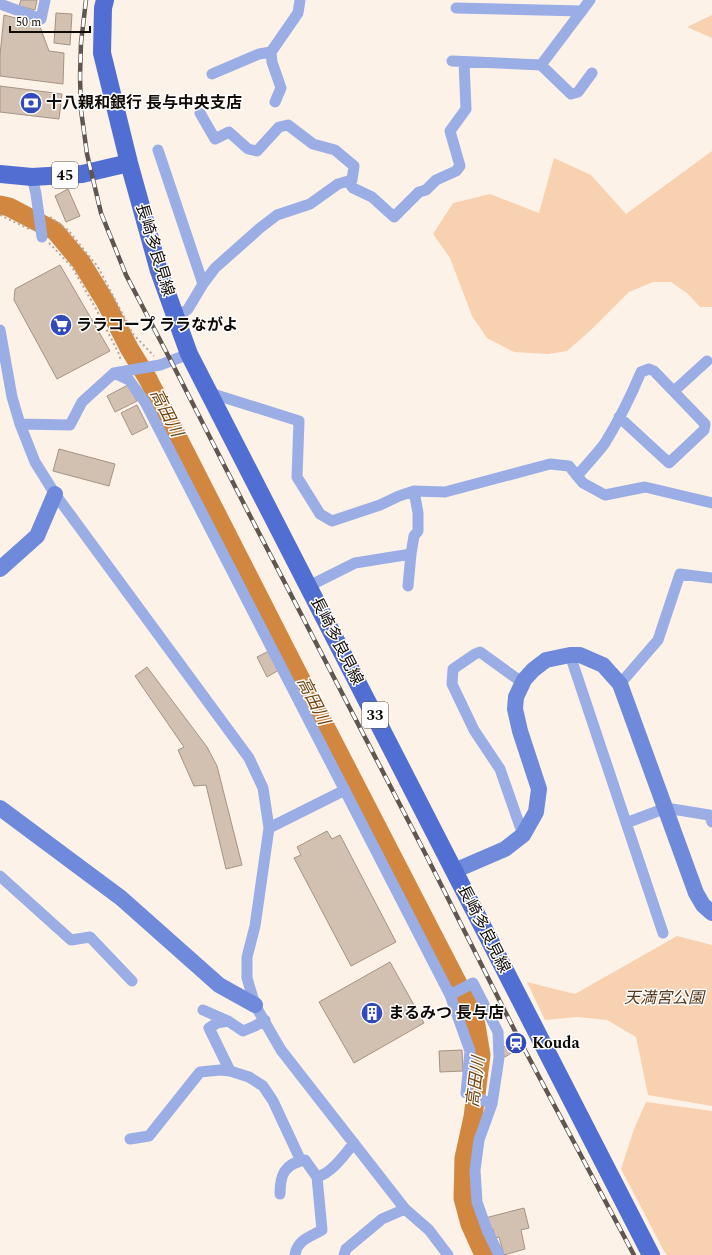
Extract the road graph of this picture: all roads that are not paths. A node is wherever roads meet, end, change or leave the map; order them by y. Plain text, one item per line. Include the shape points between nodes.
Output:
1 (45, 0) edge
2 (105, 0) edge
3 (300, 0) edge
4 (590, 0) edge
5 (0, 4) edge
6 (456, 8) dead end
7 (582, 11) junction
8 (271, 52) junction
9 (452, 61) dead end
10 (464, 62) junction
11 (541, 65) junction
12 (592, 73) dead end
13 (212, 74) dead end
14 (275, 102) dead end
15 (200, 113) dead end
16 (158, 150) dead end
17 (129, 163) junction
18 (0, 174) edge
19 (32, 177) junction
20 (348, 181) junction
21 (42, 236) road end
22 (203, 284) junction
23 (176, 318) junction
24 (0, 330) edge
25 (189, 354) junction
26 (707, 361) dead end
27 (119, 372) junction
28 (674, 391) junction
29 (210, 393) junction
30 (619, 417) junction
31 (20, 424) junction
32 (577, 476) junction
33 (414, 491) junction
34 (55, 494) junction
35 (712, 503) edge
36 (411, 554) junction
37 (712, 567) edge
38 (0, 569) edge
39 (709, 578) edge
40 (309, 586) junction
41 (408, 586) dead end
42 (570, 655) junction
43 (523, 683) junction
44 (620, 684) junction
45 (345, 790) junction
46 (0, 808) edge
47 (666, 808) junction
48 (712, 822) edge
49 (626, 823) junction
50 (270, 828) junction
51 (522, 835) junction
52 (454, 871) junction
53 (0, 876) edge
54 (712, 913) edge
55 (663, 933) dead end
56 (132, 981) dead end
57 (450, 995) junction
58 (255, 1005) junction
59 (203, 1010) dead end
60 (265, 1020) junction
61 (228, 1021) junction
62 (230, 1071) junction
63 (492, 1104) junction
64 (130, 1139) dead end
65 (354, 1143) junction
66 (301, 1161) junction
67 (317, 1177) junction
68 (280, 1194) dead end
69 (405, 1209) junction
70 (295, 1255) edge
71 (344, 1255) edge
72 (448, 1255) edge
73 (499, 1255) edge
74 (652, 1255) edge

1 - 5 street via 40,19
2 - 17 main road, 長崎多良見線 / 33 via 102,53
3 - 8 street via 298,13
4 - 7 street
6 - 7 street
7 - 11 street
8 - 13 street via 259,54
8 - 14 street via 281,88
9 - 10 street
10 - 11 street
10 - 20 street via 466,109 450,131 460,166 456,171 436,180 426,190 419,192 394,217 372,197 353,188
11 - 12 street via 571,94 578,92
15 - 20 street via 215,139 229,132 248,149 257,151 279,127 288,125 313,144 335,150 354,166 352,180
16 - 22 street
17 - 19 main road, 45 via 82,174
17 - 23 main road, 長崎多良見線 / 33 via 159,271
18 - 19 main road, 45
19 - 21 street
20 - 22 street via 338,184 310,204 277,215 215,268
22 - 23 street via 188,309
23 - 25 main road, 長崎多良見線 / 33
24 - 31 street via 12,397
25 - 27 street via 158,365
25 - 29 main road, 長崎多良見線 / 33
26 - 28 street
27 - 31 street via 82,402 70,425
27 - 45 street via 129,380 145,402
28 - 30 street via 654,371 648,369 641,372
28 - 30 street via 705,424 704,430 669,463
29 - 33 street via 299,421 298,477 320,514 332,522
29 - 40 main road, 長崎多良見線 / 33
30 - 32 street via 604,443
31 - 34 street via 35,462
32 - 33 street via 570,466 550,464 445,492
32 - 35 street via 583,484 605,496 645,487
33 - 36 street via 418,530 414,536
34 - 38 street via 37,536
34 - 50 street via 249,758 264,788
36 - 40 street via 355,564
36 - 41 street
37 - 39 street
39 - 44 street via 680,574 658,640
40 - 52 main road, 長崎多良見線 / 33
42 - 43 street via 546,660 533,670
42 - 44 street via 580,655 603,665
42 - 49 street
43 - 51 street via 516,697 515,709 539,789 536,812
43 - 51 street via 480,652 453,669 452,684 474,730 500,769
44 - 47 street
45 - 50 street
45 - 57 street
46 - 58 street via 121,898 219,986
47 - 48 street via 709,815
47 - 49 street
47 - 54 street via 696,893 703,905
49 - 55 street
50 - 58 street via 255,926 247,957 246,978
51 - 52 street via 505,849
52 - 74 main road, 長崎多良見線 / 33
53 - 56 street via 71,940 90,937
57 - 63 street via 470,1052 466,1093
57 - 63 street via 473,983 498,1032 499,1058
58 - 60 street
59 - 61 street
60 - 61 street via 243,1032
60 - 65 street via 281,1050
61 - 62 street via 209,1028
62 - 64 street via 200,1072 149,1136
62 - 66 street via 249,1077 262,1086 273,1101
63 - 73 street via 479,1140 475,1170 477,1202
65 - 67 street via 323,1176
65 - 69 street
66 - 67 street via 305,1160
66 - 68 street via 294,1162 285,1171 280,1180
67 - 70 street via 322,1230 296,1247
69 - 71 street via 382,1219 346,1249
69 - 72 street via 429,1230

